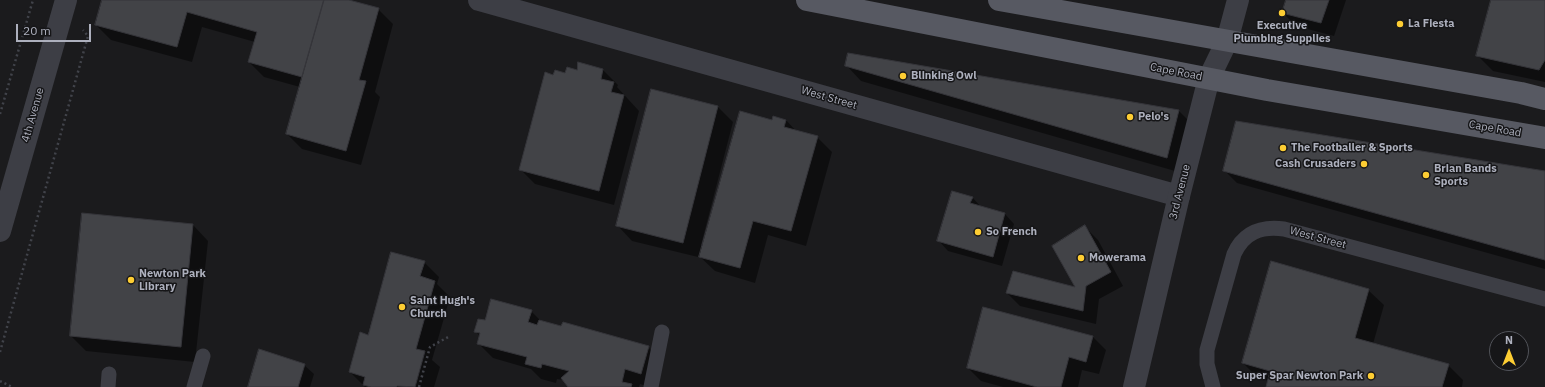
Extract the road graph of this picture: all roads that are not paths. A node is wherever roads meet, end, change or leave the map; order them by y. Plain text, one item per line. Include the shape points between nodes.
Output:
1 (66, 0) edge
2 (479, 0) edge
3 (807, 0) edge
4 (999, 0) edge
5 (1238, 0) edge
6 (1227, 41) junction
7 (1209, 78) junction
8 (1545, 99) edge
9 (1545, 138) edge
10 (1179, 196) junction
11 (0, 231) edge
12 (1545, 299) edge
13 (662, 332) dead end
14 (203, 356) dead end
15 (194, 387) edge
16 (651, 387) edge
17 (1134, 387) edge
18 (1213, 387) edge

1 - 11 street, 4th Avenue
2 - 10 street, West Street
3 - 7 main road, Cape Road
4 - 6 main road
5 - 6 street, 3rd Avenue
6 - 7 street, 3rd Avenue
6 - 8 main road
7 - 9 main road, Cape Road
7 - 10 street, 3rd Avenue
10 - 17 street, 3rd Avenue
12 - 18 lane, West Street via 1270,227 1250,234 1234,254 1206,350
13 - 16 lane
14 - 15 lane

